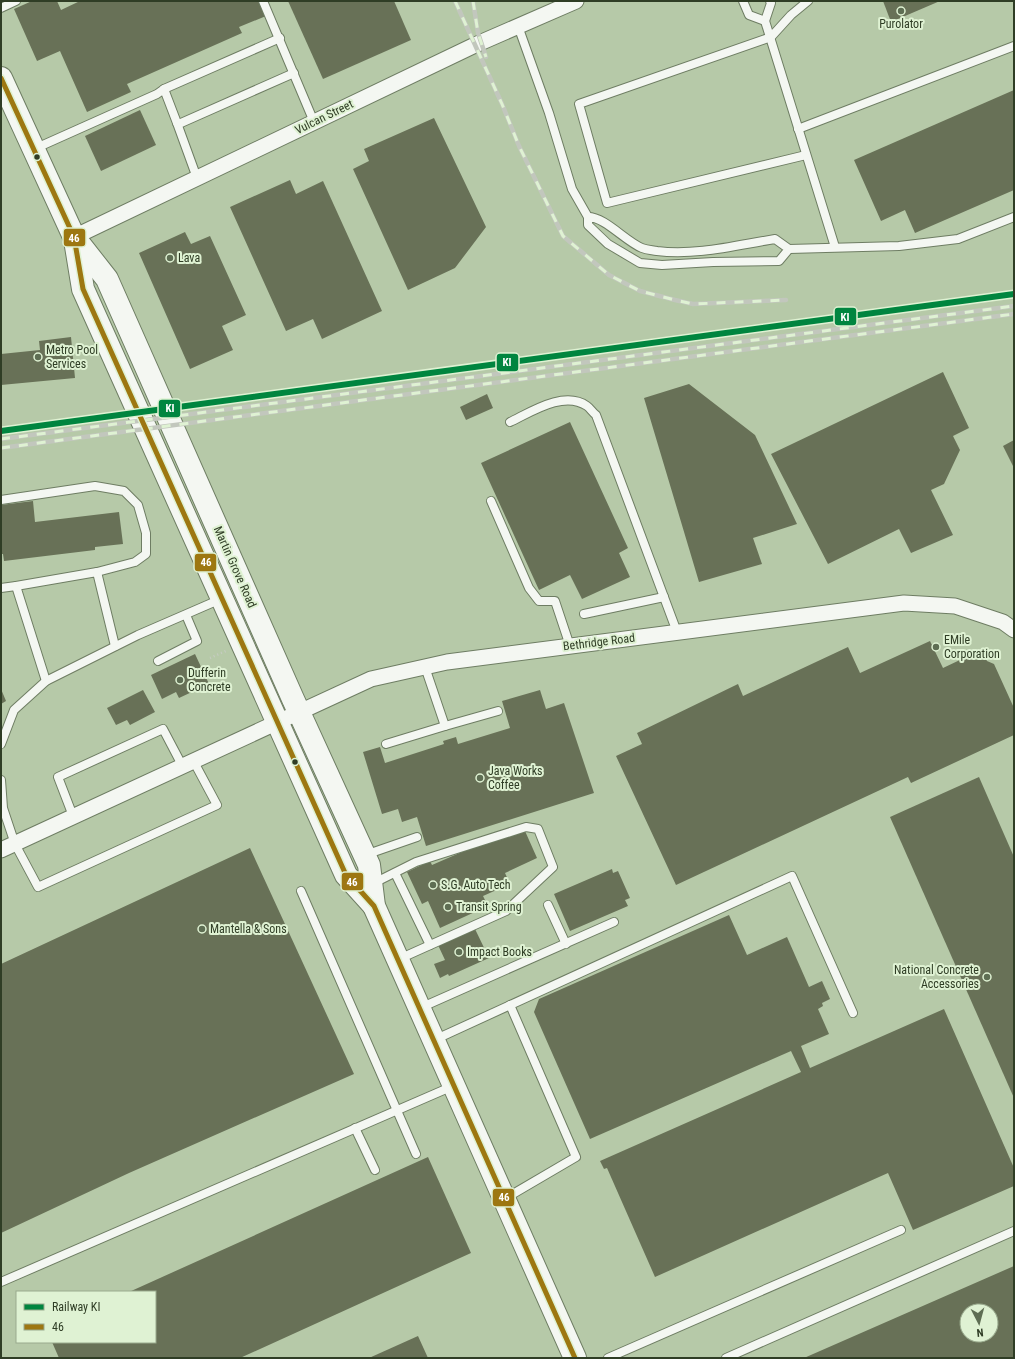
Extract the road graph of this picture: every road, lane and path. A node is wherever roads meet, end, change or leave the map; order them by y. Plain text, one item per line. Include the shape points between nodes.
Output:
1 (16, 1) edge
2 (263, 1) edge
3 (576, 1) edge
4 (743, 1) edge
5 (770, 1) edge
6 (808, 1) edge
7 (1, 8) edge
8 (765, 21) junction
9 (518, 26) junction
10 (771, 37) junction
11 (280, 38) junction
12 (1014, 46) edge
13 (294, 73) junction
14 (1, 78) edge
15 (164, 89) junction
16 (314, 122) junction
17 (177, 123) junction
18 (798, 130) junction
19 (34, 149) junction
20 (806, 155) junction
21 (197, 178) junction
22 (588, 217) junction
23 (1014, 217) edge
24 (74, 237) junction
25 (835, 247) junction
26 (789, 249) junction
27 (510, 422) dead end
28 (1, 500) edge
29 (491, 501) dead end
30 (97, 572) junction
31 (16, 586) junction
32 (1, 588) edge
33 (664, 597) junction
34 (222, 599) junction
35 (584, 614) dead end
36 (186, 615) junction
37 (1014, 630) edge
38 (677, 632) junction
39 (115, 646) junction
40 (570, 646) junction
41 (228, 650) dead end
42 (210, 658) dead end
43 (158, 661) dead end
44 (425, 667) junction
45 (46, 681) junction
46 (498, 711) dead end
47 (300, 713) junction
48 (277, 724) junction
49 (445, 726) junction
50 (1, 744) edge
51 (386, 744) dead end
52 (189, 764) junction
53 (1, 780) edge
54 (73, 816) junction
55 (417, 837) dead end
56 (16, 844) junction
57 (1, 850) edge
58 (364, 855) junction
59 (395, 873) junction
60 (372, 884) junction
61 (301, 891) dead end
62 (548, 905) dead end
63 (374, 906) junction
64 (614, 922) dead end
65 (566, 944) junction
66 (430, 945) junction
67 (399, 959) junction
68 (510, 1005) junction
69 (420, 1008) junction
70 (853, 1013) dead end
71 (434, 1040) junction
72 (454, 1086) junction
73 (397, 1110) junction
74 (356, 1128) junction
75 (416, 1154) dead end
76 (375, 1170) dead end
77 (504, 1199) junction
78 (901, 1230) dead end
79 (1014, 1231) edge
80 (1, 1282) edge
81 (575, 1358) edge
82 (608, 1358) edge
83 (726, 1358) edge

1 - 7 lane
2 - 11 lane
3 - 9 street, Vulcan Street
4 - 8 lane via 749,15
5 - 8 lane
6 - 10 lane
8 - 10 lane
9 - 16 street, Vulcan Street
9 - 22 lane via 549,113 572,189
10 - 18 lane
10 - 20 lane via 578,104 607,203
11 - 13 lane
11 - 15 lane
12 - 18 lane
13 - 16 lane
13 - 17 lane
14 - 19 main road, Martin Grove Road
15 - 17 lane
15 - 19 lane
16 - 21 street, Vulcan Street
17 - 21 lane
18 - 20 lane
19 - 24 main road, Martin Grove Road
20 - 25 lane
21 - 24 street, Vulcan Street
22 - 26 lane via 596,217 644,249 675,253 710,250 775,238
22 - 26 lane via 588,225 608,244 640,263 662,265 779,261
23 - 25 lane via 958,239 900,246
24 - 34 main road, Martin Grove Road via 83,289
24 - 47 main road, Martin Grove Road via 107,279
25 - 26 lane
27 - 33 lane via 553,402 571,400 587,406 596,415
28 - 30 lane via 95,486 124,491 138,505 146,533 146,554 136,562
29 - 40 lane via 529,588 539,601 555,601
30 - 31 lane
30 - 39 lane
31 - 32 lane
31 - 45 lane
33 - 35 lane
33 - 38 lane
34 - 36 lane
34 - 48 main road, Martin Grove Road
36 - 39 lane
36 - 43 lane via 197,641
37 - 38 street, Bethridge Road via 1003,622 955,606 904,603
38 - 40 street, Bethridge Road
39 - 45 lane
40 - 44 street, Bethridge Road
41 - 42 path
44 - 47 street, Bethridge Road via 371,680
44 - 49 lane
45 - 50 lane via 14,710
46 - 49 lane
47 - 48 street, Bethridge Road
47 - 58 main road, Martin Grove Road
48 - 52 street, Bethridge Road
48 - 63 main road, Martin Grove Road via 346,875
49 - 51 lane
52 - 54 street, Bethridge Road
52 - 54 lane via 163,728 58,776
52 - 56 lane via 218,805 38,887
53 - 56 lane via 3,808
54 - 56 street, Bethridge Road
55 - 58 lane
56 - 57 street, Bethridge Road
58 - 60 main road, Martin Grove Road via 369,865
59 - 60 lane
59 - 66 lane
59 - 66 lane via 416,862 526,827 538,829 553,867 506,911
60 - 63 main road, Martin Grove Road
61 - 73 lane
62 - 65 lane
63 - 67 main road, Martin Grove Road
64 - 65 lane
65 - 69 lane
66 - 67 lane
67 - 69 main road, Martin Grove Road
68 - 70 lane via 792,876
68 - 71 lane
68 - 77 lane via 576,1157
69 - 71 main road, Martin Grove Road
71 - 72 main road, Martin Grove Road
72 - 73 lane
72 - 77 main road, Martin Grove Road
73 - 74 lane
73 - 75 lane
74 - 76 lane
74 - 80 lane
77 - 81 main road, Martin Grove Road
78 - 82 lane
79 - 83 lane

